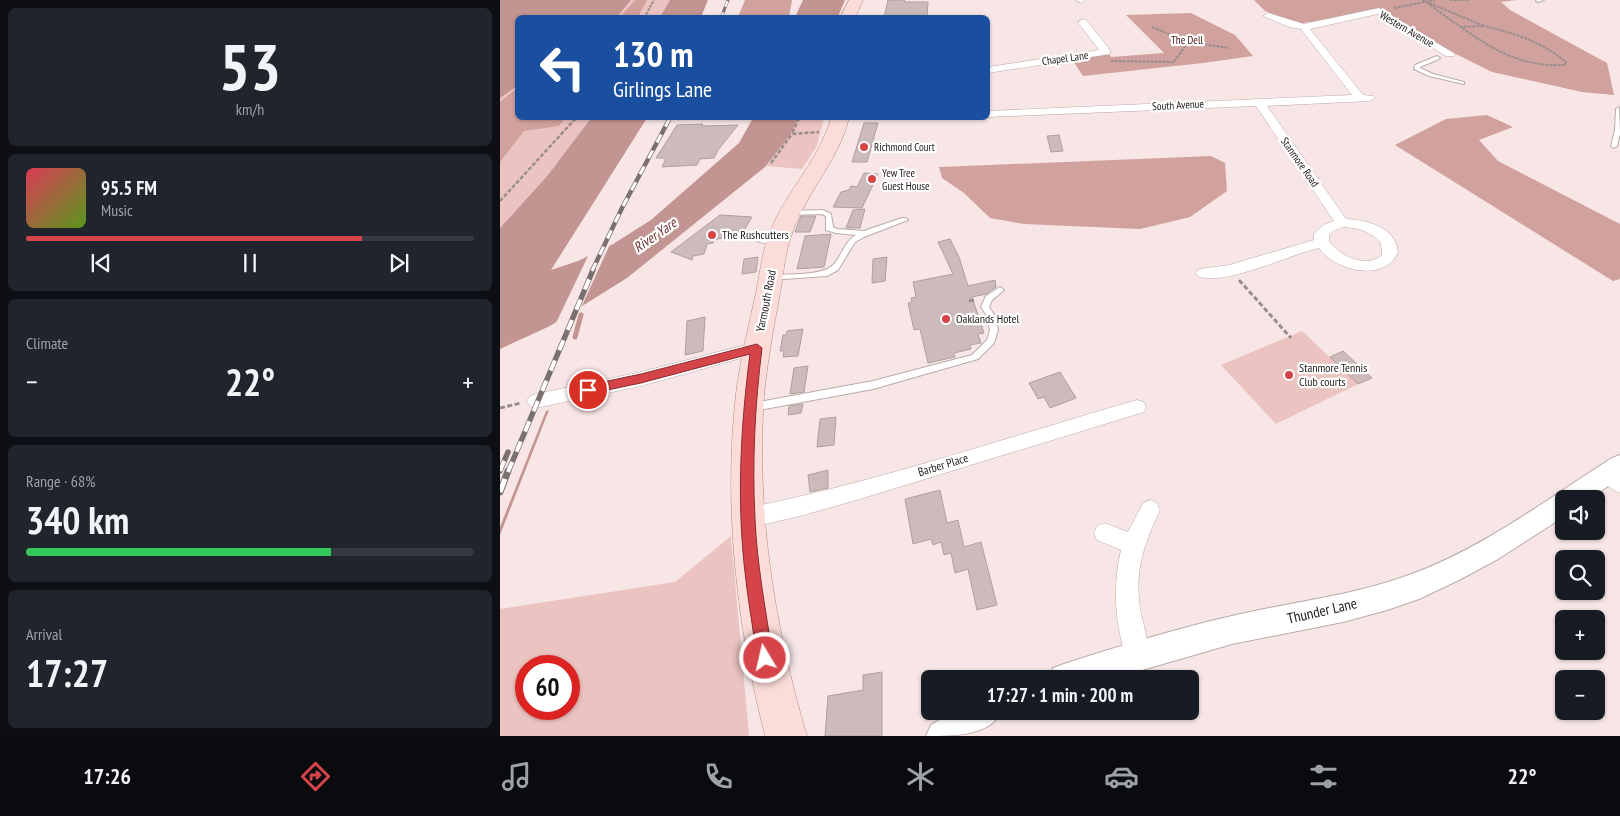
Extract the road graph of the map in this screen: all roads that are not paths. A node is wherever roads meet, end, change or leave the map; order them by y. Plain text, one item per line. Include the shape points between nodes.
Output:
1 (856, 0) edge
2 (848, 15) edge
3 (1268, 16) dead end
4 (1083, 22) dead end
5 (1304, 26) junction
6 (1450, 54) dead end
7 (1437, 58) dead end
8 (990, 70) edge
9 (1462, 83) dead end
10 (1258, 102) junction
11 (1619, 109) dead end
12 (990, 114) edge
13 (838, 124) edge
14 (1614, 146) dead end
15 (789, 213) junction
16 (904, 220) dead end
17 (1342, 223) junction
18 (866, 232) junction
19 (1322, 244) junction
20 (1204, 274) dead end
21 (772, 278) junction
22 (1000, 290) dead end
23 (757, 348) junction
24 (536, 400) road end
25 (1138, 406) dead end
26 (749, 409) junction
27 (1616, 474) edge
28 (1585, 490) edge
29 (1555, 508) edge
30 (1150, 510) dead end
31 (748, 518) junction
32 (1105, 534) dead end
33 (1133, 545) junction
34 (1138, 656) junction
35 (1093, 670) edge
36 (971, 720) edge
37 (786, 736) edge
38 (942, 736) edge

1 - 2 main road
3 - 5 street, Western Avenue
4 - 8 street, Chapel Lane via 1106,52
5 - 6 street, Western Avenue via 1379,11
5 - 10 street, South Avenue via 1333,66 1364,97
7 - 9 lane via 1420,64 1417,69
10 - 12 street, South Avenue
10 - 17 street, Stanmore Road
11 - 14 lane
13 - 15 main road, Yarmouth Road via 824,159
15 - 18 lane via 823,212 829,215 830,228 836,231
15 - 21 main road, Yarmouth Road via 769,240
16 - 18 lane
17 - 19 street via 1324,230
17 - 19 street via 1377,231 1391,246 1392,252 1387,260 1366,266 1352,264 1340,260
18 - 21 lane via 852,240 835,268 824,274
19 - 20 street via 1228,274
21 - 23 main road, Yarmouth Road
22 - 26 lane via 989,298 986,307 994,330 991,341 975,357 873,386
23 - 24 street via 641,379
23 - 26 main road, Yarmouth Road
25 - 31 street, Barber Place via 860,490
26 - 31 main road, Yarmouth Road
27 - 28 street
29 - 34 street, Thunder Lane via 1489,551 1408,589 1352,605 1232,630
30 - 33 street
31 - 37 main road, Yarmouth Road via 751,564 765,658
32 - 33 street
33 - 34 street via 1126,586 1130,629
34 - 35 street, Thunder Lane
36 - 38 street

